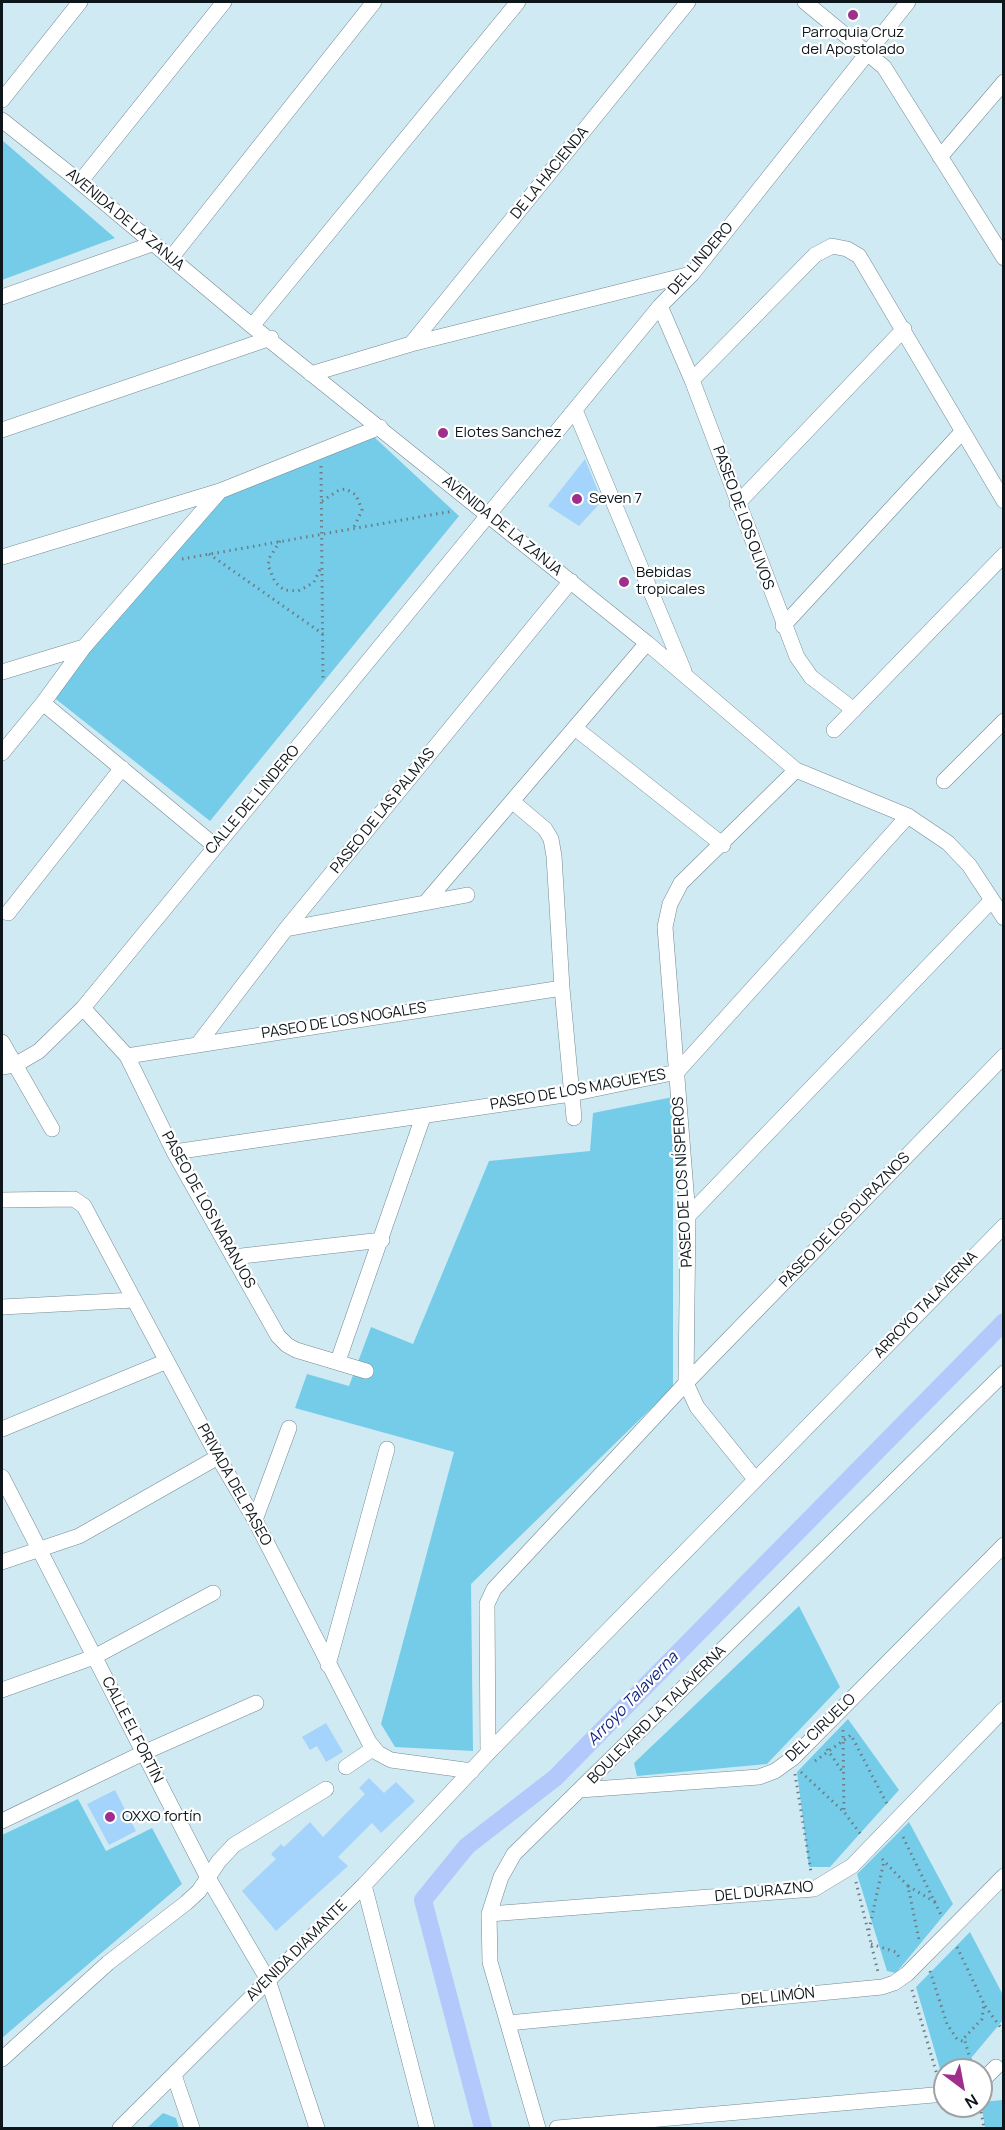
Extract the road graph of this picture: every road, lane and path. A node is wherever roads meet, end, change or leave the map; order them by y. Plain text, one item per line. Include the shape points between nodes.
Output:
1 (80, 2) edge
2 (224, 2) edge
3 (374, 2) edge
4 (518, 2) edge
5 (688, 2) edge
6 (805, 2) edge
7 (908, 2) edge
8 (867, 51) junction
9 (1004, 82) edge
10 (2, 100) edge
11 (2, 120) edge
12 (940, 157) junction
13 (80, 182) junction
14 (152, 244) junction
15 (171, 258) junction
16 (1004, 258) edge
17 (692, 274) junction
18 (2, 297) edge
19 (660, 306) junction
20 (252, 326) junction
21 (904, 329) junction
22 (271, 338) junction
23 (411, 344) junction
24 (311, 374) junction
25 (692, 380) junction
26 (575, 410) junction
27 (380, 428) junction
28 (2, 430) edge
29 (962, 432) junction
30 (321, 455) dead end
31 (220, 491) junction
32 (321, 501) junction
33 (1004, 501) edge
34 (737, 504) junction
35 (453, 510) dead end
36 (489, 514) junction
37 (353, 529) junction
38 (280, 542) junction
39 (208, 554) junction
40 (1004, 555) edge
41 (2, 557) edge
42 (176, 560) dead end
43 (322, 565) junction
44 (571, 581) junction
45 (783, 626) junction
46 (323, 634) junction
47 (647, 643) junction
48 (84, 647) junction
49 (2, 672) edge
50 (685, 674) junction
51 (323, 682) dead end
52 (43, 703) junction
53 (854, 710) junction
54 (1004, 721) edge
55 (575, 728) junction
56 (834, 730) dead end
57 (2, 753) edge
58 (122, 768) junction
59 (796, 770) junction
60 (944, 781) dead end
61 (513, 802) junction
62 (908, 816) junction
63 (723, 845) junction
64 (215, 846) junction
65 (467, 895) dead end
66 (992, 900) junction
67 (426, 902) junction
68 (8, 913) dead end
69 (1004, 918) edge
70 (286, 929) junction
71 (562, 988) junction
72 (83, 1008) junction
73 (2, 1042) edge
74 (198, 1044) junction
75 (127, 1056) junction
76 (1004, 1056) edge
77 (8, 1066) edge
78 (677, 1072) junction
79 (571, 1094) junction
80 (423, 1117) junction
81 (574, 1118) dead end
82 (52, 1129) dead end
83 (174, 1152) junction
84 (2, 1200) edge
85 (688, 1216) junction
86 (1004, 1226) edge
87 (382, 1240) junction
88 (233, 1257) junction
89 (134, 1300) junction
90 (2, 1307) edge
91 (167, 1360) junction
92 (338, 1361) junction
93 (366, 1371) dead end
94 (1004, 1373) edge
95 (686, 1383) junction
96 (288, 1428) dead end
97 (2, 1429) edge
98 (387, 1449) dead end
99 (218, 1457) junction
100 (2, 1477) edge
101 (755, 1479) junction
102 (255, 1520) junction
103 (1004, 1545) edge
104 (39, 1550) junction
105 (2, 1562) edge
106 (213, 1593) dead end
107 (94, 1657) junction
108 (328, 1665) junction
109 (2, 1690) edge
110 (256, 1703) dead end
111 (843, 1708) junction
112 (1004, 1709) edge
113 (817, 1734) junction
114 (843, 1738) junction
115 (374, 1748) junction
116 (828, 1750) junction
117 (143, 1753) junction
118 (488, 1753) junction
119 (793, 1758) junction
120 (346, 1767) dead end
121 (472, 1771) junction
122 (801, 1772) junction
123 (843, 1772) junction
124 (795, 1777) junction
125 (326, 1790) dead end
126 (580, 1790) junction
127 (844, 1812) junction
128 (2, 1821) edge
129 (896, 1821) junction
130 (870, 1847) junction
131 (884, 1862) junction
132 (852, 1866) junction
133 (207, 1876) junction
134 (1004, 1876) edge
135 (364, 1885) junction
136 (908, 1887) junction
137 (814, 1889) junction
138 (935, 1902) junction
139 (489, 1914) junction
140 (948, 1930) junction
141 (868, 1932) junction
142 (871, 1944) junction
143 (925, 1955) junction
144 (907, 1974) junction
145 (268, 1980) junction
146 (882, 1987) junction
147 (984, 2004) junction
148 (508, 2023) junction
149 (1004, 2032) edge
150 (965, 2042) junction
151 (933, 2058) edge
152 (970, 2058) edge
153 (2, 2059) edge
154 (996, 2067) dead end
155 (993, 2070) edge
156 (174, 2075) junction
157 (933, 2095) edge
158 (120, 2128) edge
159 (192, 2128) edge
160 (317, 2128) edge
161 (427, 2128) edge
162 (538, 2128) edge
163 (557, 2128) edge

1 - 10 street
2 - 13 street
3 - 15 street
4 - 20 street
5 - 23 street, DE LA HACIENDA
6 - 8 street
7 - 8 street, DEL LINDERO
8 - 12 street via 884,67
8 - 17 street, DEL LINDERO
9 - 12 street
11 - 13 street, AVENIDA DE LA ZANJA
12 - 16 street
13 - 14 street, AVENIDA DE LA ZANJA
14 - 15 street, AVENIDA DE LA ZANJA
14 - 18 street
15 - 20 street, AVENIDA DE LA ZANJA
17 - 19 street, DEL LINDERO
17 - 23 street
19 - 25 street, PASEO DE LOS OLIVOS
19 - 26 street, DEL LINDERO
20 - 22 street, AVENIDA DE LA ZANJA
21 - 25 street via 859,256 832,246 815,255
21 - 29 street
21 - 34 street
22 - 24 street, AVENIDA DE LA ZANJA
22 - 28 street
23 - 24 street
24 - 27 street, AVENIDA DE LA ZANJA
25 - 34 street, PASEO DE LOS OLIVOS
26 - 36 street, DEL LINDERO
26 - 50 street
27 - 31 street
27 - 36 street, AVENIDA DE LA ZANJA
29 - 33 street
29 - 45 street
30 - 32 path
31 - 41 street
31 - 48 street
32 - 37 path via 339,490 356,495 362,515
32 - 43 path
34 - 45 street, PASEO DE LOS OLIVOS
35 - 37 path
36 - 44 street, AVENIDA DE LA ZANJA
36 - 64 street, CALLE DEL LINDERO
37 - 38 path
38 - 39 path
38 - 43 path via 268,565 275,582 284,590 298,591 314,582
39 - 42 path
39 - 46 path
40 - 53 street
43 - 46 path
44 - 47 street, AVENIDA DE LA ZANJA
44 - 70 street, PASEO DE LAS PALMAS
45 - 53 street, PASEO DE LOS OLIVOS via 811,677
46 - 51 path
47 - 50 street, AVENIDA DE LA ZANJA
47 - 55 street
48 - 49 street
48 - 52 street
50 - 59 street, AVENIDA DE LA ZANJA
52 - 57 street
52 - 58 street
53 - 56 street
54 - 60 street
55 - 61 street
55 - 63 street
58 - 64 street
58 - 68 street
59 - 62 street, AVENIDA DE LA ZANJA
59 - 63 street, PASEO DE LOS NÍSPEROS
61 - 67 street
61 - 71 street via 551,838
62 - 66 street, AVENIDA DE LA ZANJA via 948,843 969,865
62 - 78 street, PASEO DE LOS MAGUEYES
63 - 78 street, PASEO DE LOS NÍSPEROS via 681,884 670,904 665,927
64 - 72 street, CALLE DEL LINDERO
65 - 67 street
66 - 69 street, AVENIDA DE LA ZANJA
66 - 85 street
67 - 70 street
70 - 74 street, PASEO DE LAS PALMAS
71 - 74 street, PASEO DE LOS NOGALES
71 - 79 street
72 - 75 street, PASEO DE LOS NARANJOS
72 - 77 street, CALLE DEL LINDERO via 39,1051
73 - 77 street
74 - 75 street, PASEO DE LOS NOGALES
75 - 83 street, PASEO DE LOS NARANJOS
76 - 95 street, PASEO DE LOS DURAZNOS
77 - 82 street
78 - 79 street, PASEO DE LOS MAGUEYES
78 - 85 street, PASEO DE LOS NÍSPEROS
79 - 80 street, PASEO DE LOS MAGUEYES
79 - 81 street
80 - 83 street, PASEO DE LOS MAGUEYES
80 - 87 street
83 - 88 street, PASEO DE LOS NARANJOS
84 - 89 street, PRIVADA DEL PASEO via 77,1200 84,1206
85 - 95 street, PASEO DE LOS NÍSPEROS
86 - 101 street, ARROYO TALAVERNA
87 - 88 street
87 - 92 street
88 - 92 street, PASEO DE LOS NARANJOS via 287,1346
89 - 90 street
89 - 91 street, PRIVADA DEL PASEO
91 - 97 street
91 - 99 street, PRIVADA DEL PASEO
92 - 93 street, PASEO DE LOS NARANJOS
94 - 126 street, BOULEVARD LA TALAVERNA
95 - 101 street, PASEO DE LOS NÍSPEROS via 697,1407
95 - 118 street, PASEO DE LOS DURAZNOS via 494,1589 488,1604
96 - 102 street
98 - 108 street
99 - 102 street, PRIVADA DEL PASEO
99 - 104 street via 79,1536
100 - 104 street, CALLE EL FORTÍN
101 - 118 street, ARROYO TALAVERNA
102 - 108 street, PRIVADA DEL PASEO
103 - 111 street, DEL CIRUELO
104 - 105 street
104 - 107 street, CALLE EL FORTÍN
106 - 107 street
107 - 109 street
107 - 117 street, CALLE EL FORTÍN
108 - 115 street, PRIVADA DEL PASEO
110 - 117 street
111 - 113 street, DEL CIRUELO
111 - 114 path
112 - 129 street, DEL DURAZNO
113 - 116 path
113 - 119 street, DEL CIRUELO
114 - 116 path
114 - 123 path
114 - 129 path via 851,1735 856,1740
115 - 120 street
115 - 121 street, PRIVADA DEL PASEO via 391,1760
116 - 122 path
116 - 123 path
117 - 128 street
117 - 133 street, CALLE EL FORTÍN
118 - 121 street, ARROYO TALAVERNA
119 - 124 path
119 - 126 street, DEL CIRUELO via 759,1777
121 - 135 street, AVENIDA DIAMANTE
122 - 124 path
122 - 127 path
123 - 127 path
124 - 137 path
125 - 133 street via 234,1845
126 - 139 street, BOULEVARD LA TALAVERNA via 514,1854 501,1877
127 - 130 path
129 - 130 street, DEL DURAZNO
129 - 138 path
130 - 131 path
130 - 132 street, DEL DURAZNO
131 - 136 path
131 - 141 path
132 - 137 street, DEL DURAZNO
132 - 141 path
133 - 145 street, CALLE EL FORTÍN
133 - 153 street via 186,1903 108,1963
134 - 140 street, DEL LIMÓN
135 - 145 street, AVENIDA DIAMANTE
135 - 161 street
136 - 138 path
136 - 143 path via 914,1929
137 - 139 street, DEL DURAZNO
138 - 140 path
139 - 148 street, BOULEVARD LA TALAVERNA via 490,1962
140 - 143 street, DEL LIMÓN
140 - 147 path
141 - 142 path
142 - 144 path via 896,1952
142 - 146 path
143 - 144 street, DEL LIMÓN
143 - 150 path via 947,2024 957,2039
144 - 146 street, DEL LIMÓN
144 - 151 path
145 - 156 street, AVENIDA DIAMANTE
145 - 160 street, CALLE EL FORTÍN
146 - 148 street, DEL LIMÓN
147 - 149 path
147 - 150 path via 982,2019 966,2034
148 - 162 street, BOULEVARD LA TALAVERNA
150 - 152 path
154 - 155 street
156 - 158 street, AVENIDA DIAMANTE
156 - 159 street
157 - 163 street

